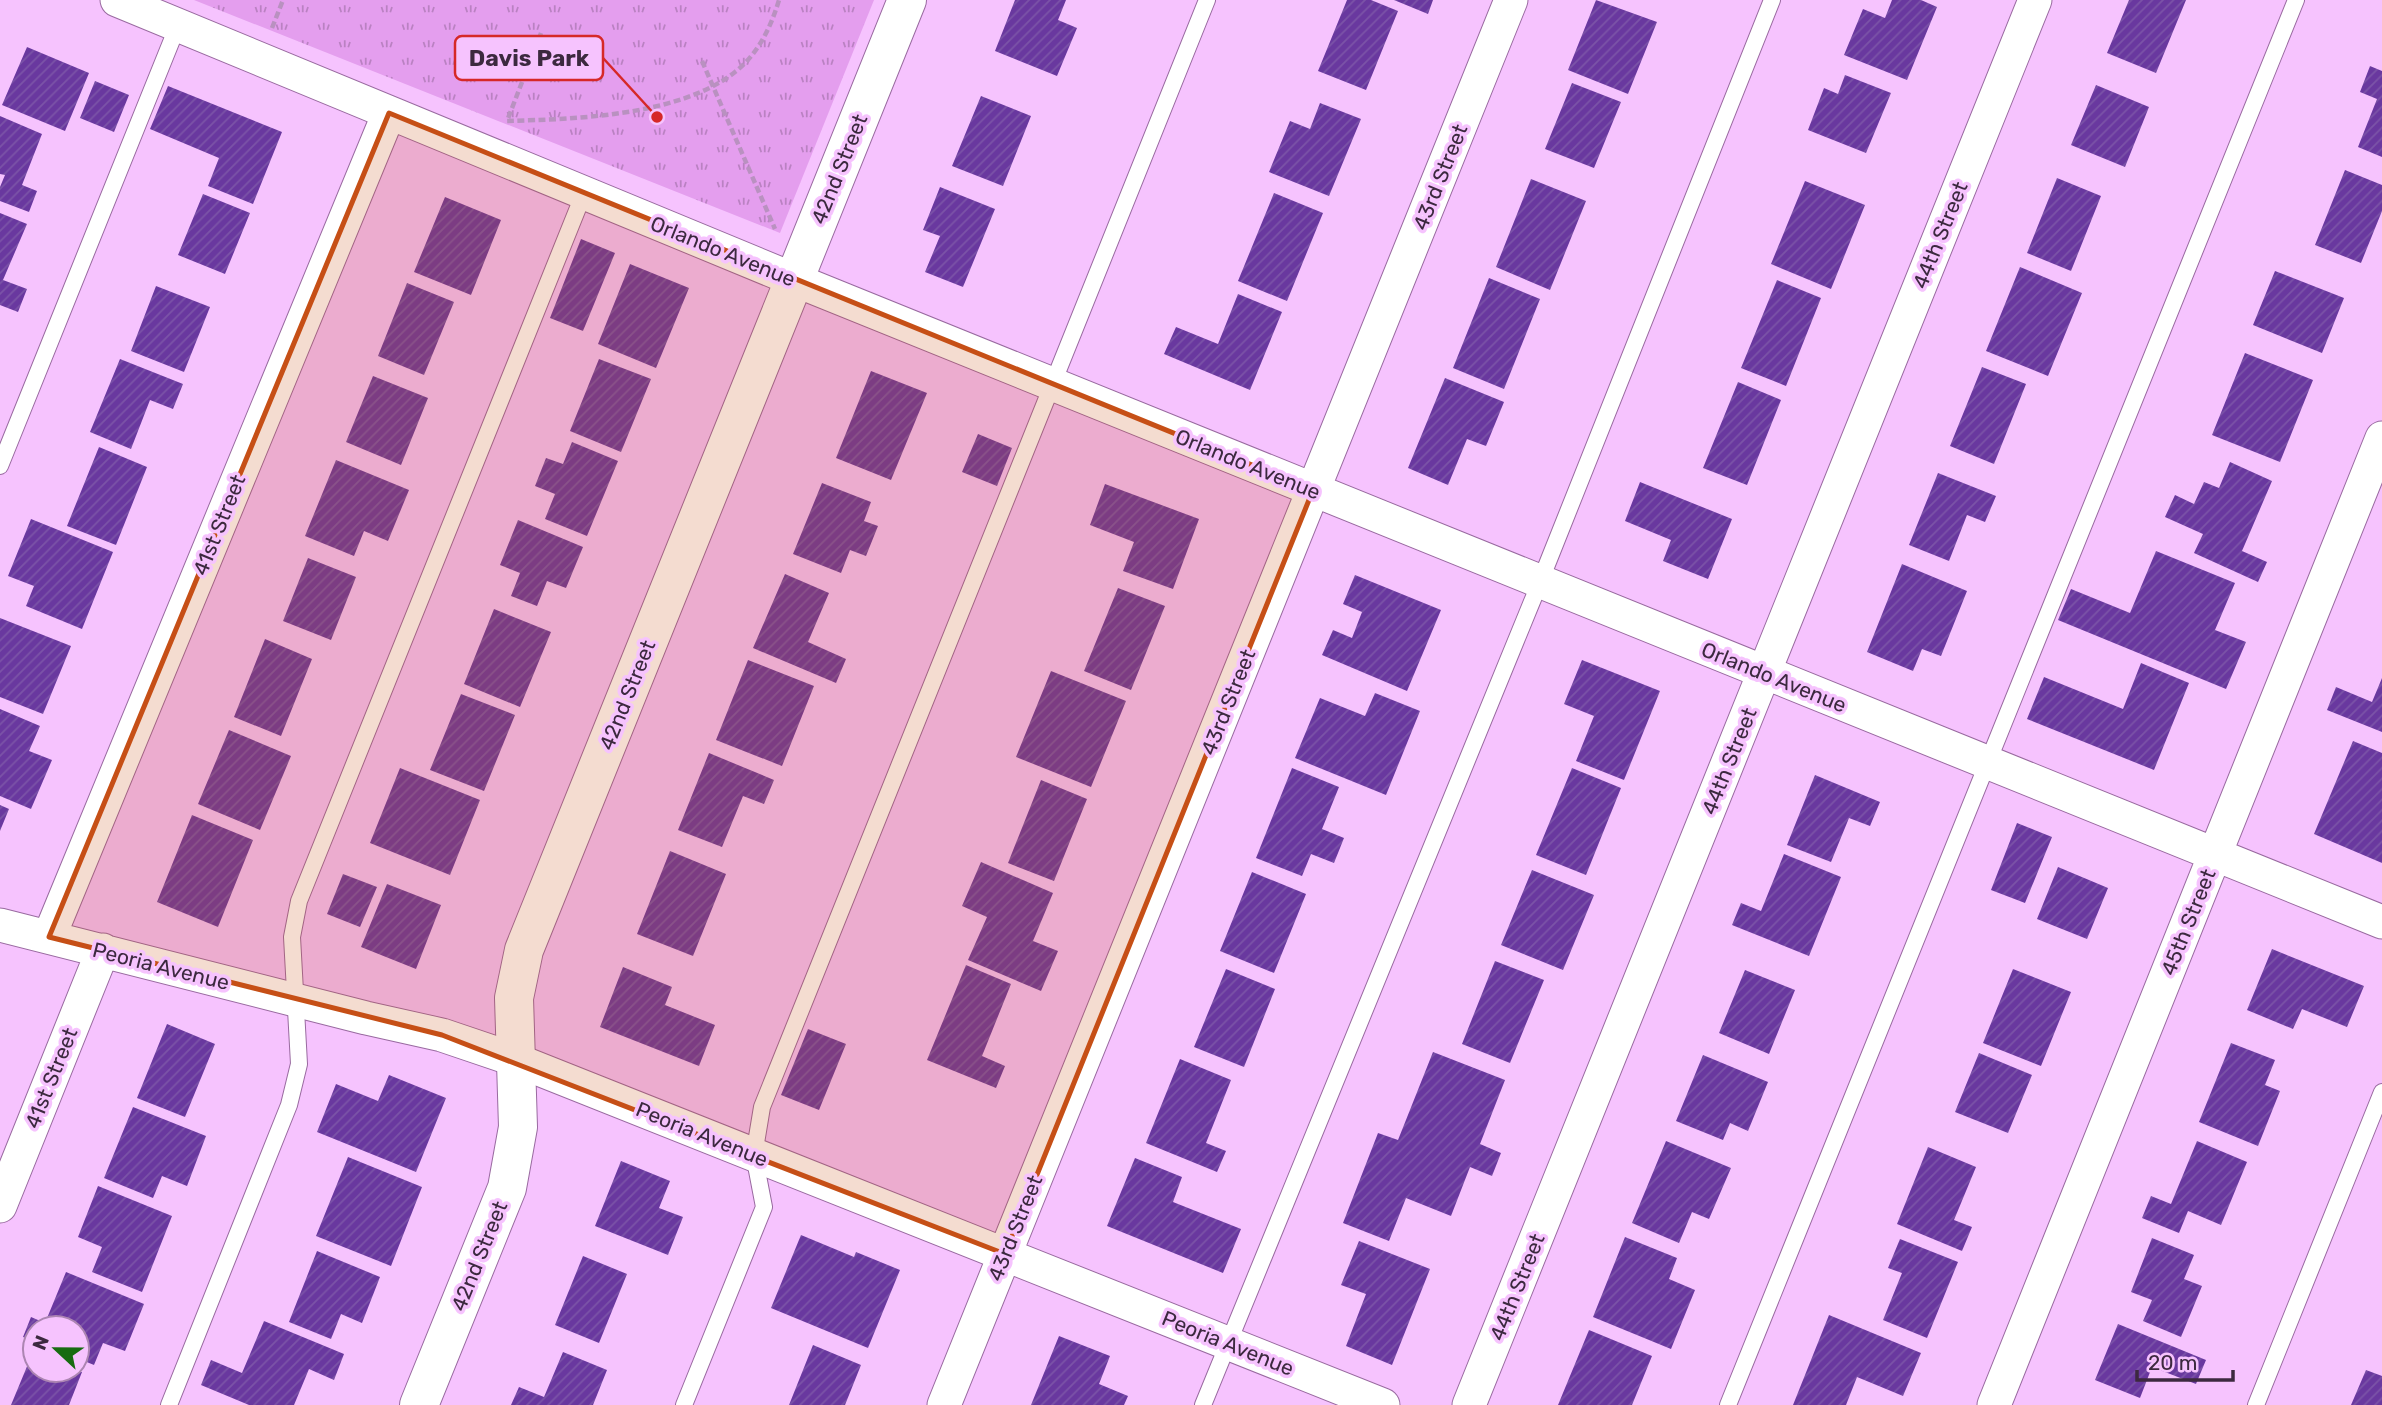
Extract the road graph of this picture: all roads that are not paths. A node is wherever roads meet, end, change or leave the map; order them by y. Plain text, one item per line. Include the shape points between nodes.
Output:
1 (117, 0) edge
2 (907, 0) edge
3 (1207, 0) edge
4 (1511, 0) edge
5 (1772, 0) edge
6 (2035, 0) edge
7 (2296, 0) edge
8 (178, 25) junction
9 (389, 113) junction
10 (584, 194) junction
11 (795, 280) junction
12 (1052, 385) junction
13 (2382, 438) edge
14 (0, 466) edge
15 (1313, 491) junction
16 (1540, 582) junction
17 (1764, 673) junction
18 (1986, 762) junction
19 (2215, 855) junction
20 (2382, 922) edge
21 (0, 925) edge
22 (49, 937) junction
23 (103, 950) junction
24 (295, 1000) junction
25 (516, 1060) junction
26 (2382, 1092) edge
27 (754, 1155) junction
28 (0, 1206) edge
29 (1005, 1254) junction
30 (1228, 1343) junction
31 (169, 1405) edge
32 (419, 1405) edge
33 (684, 1405) edge
34 (944, 1405) edge
35 (1203, 1405) edge
36 (1383, 1405) edge
37 (1469, 1405) edge
38 (1728, 1405) edge
39 (1994, 1405) edge
40 (2256, 1405) edge

1 - 8 street, Orlando Avenue
2 - 11 street, 42nd Street
3 - 12 lane
4 - 15 street, 43rd Street
5 - 16 lane
6 - 17 street, 44th Street
7 - 18 lane
8 - 9 street, Orlando Avenue
8 - 14 lane
9 - 10 street, Orlando Avenue
9 - 22 street, 41st Street
10 - 11 street, Orlando Avenue
10 - 24 lane via 299,901 292,937
11 - 12 street, Orlando Avenue
11 - 25 street, 42nd Street via 524,950 514,998
12 - 15 street, Orlando Avenue
12 - 27 lane via 762,1107
13 - 19 street, 45th Street
15 - 16 street, Orlando Avenue
15 - 29 street, 43rd Street
16 - 17 street, Orlando Avenue
16 - 30 lane
17 - 18 street, Orlando Avenue
17 - 37 street, 44th Street
18 - 19 street, Orlando Avenue
18 - 38 lane
19 - 20 street, Orlando Avenue
19 - 39 street, 45th Street
21 - 22 street, Peoria Avenue
22 - 23 street, Peoria Avenue
23 - 24 street, Peoria Avenue
23 - 28 street, 41st Street
24 - 25 street, Peoria Avenue via 442,1035
24 - 31 lane via 299,1065 289,1105
25 - 27 street, Peoria Avenue
25 - 32 street, 42nd Street via 517,1126 507,1188
26 - 40 lane
27 - 29 street, Peoria Avenue
27 - 33 lane via 764,1207
29 - 30 street, Peoria Avenue
29 - 34 street, 43rd Street
30 - 35 lane
30 - 36 street, Peoria Avenue

